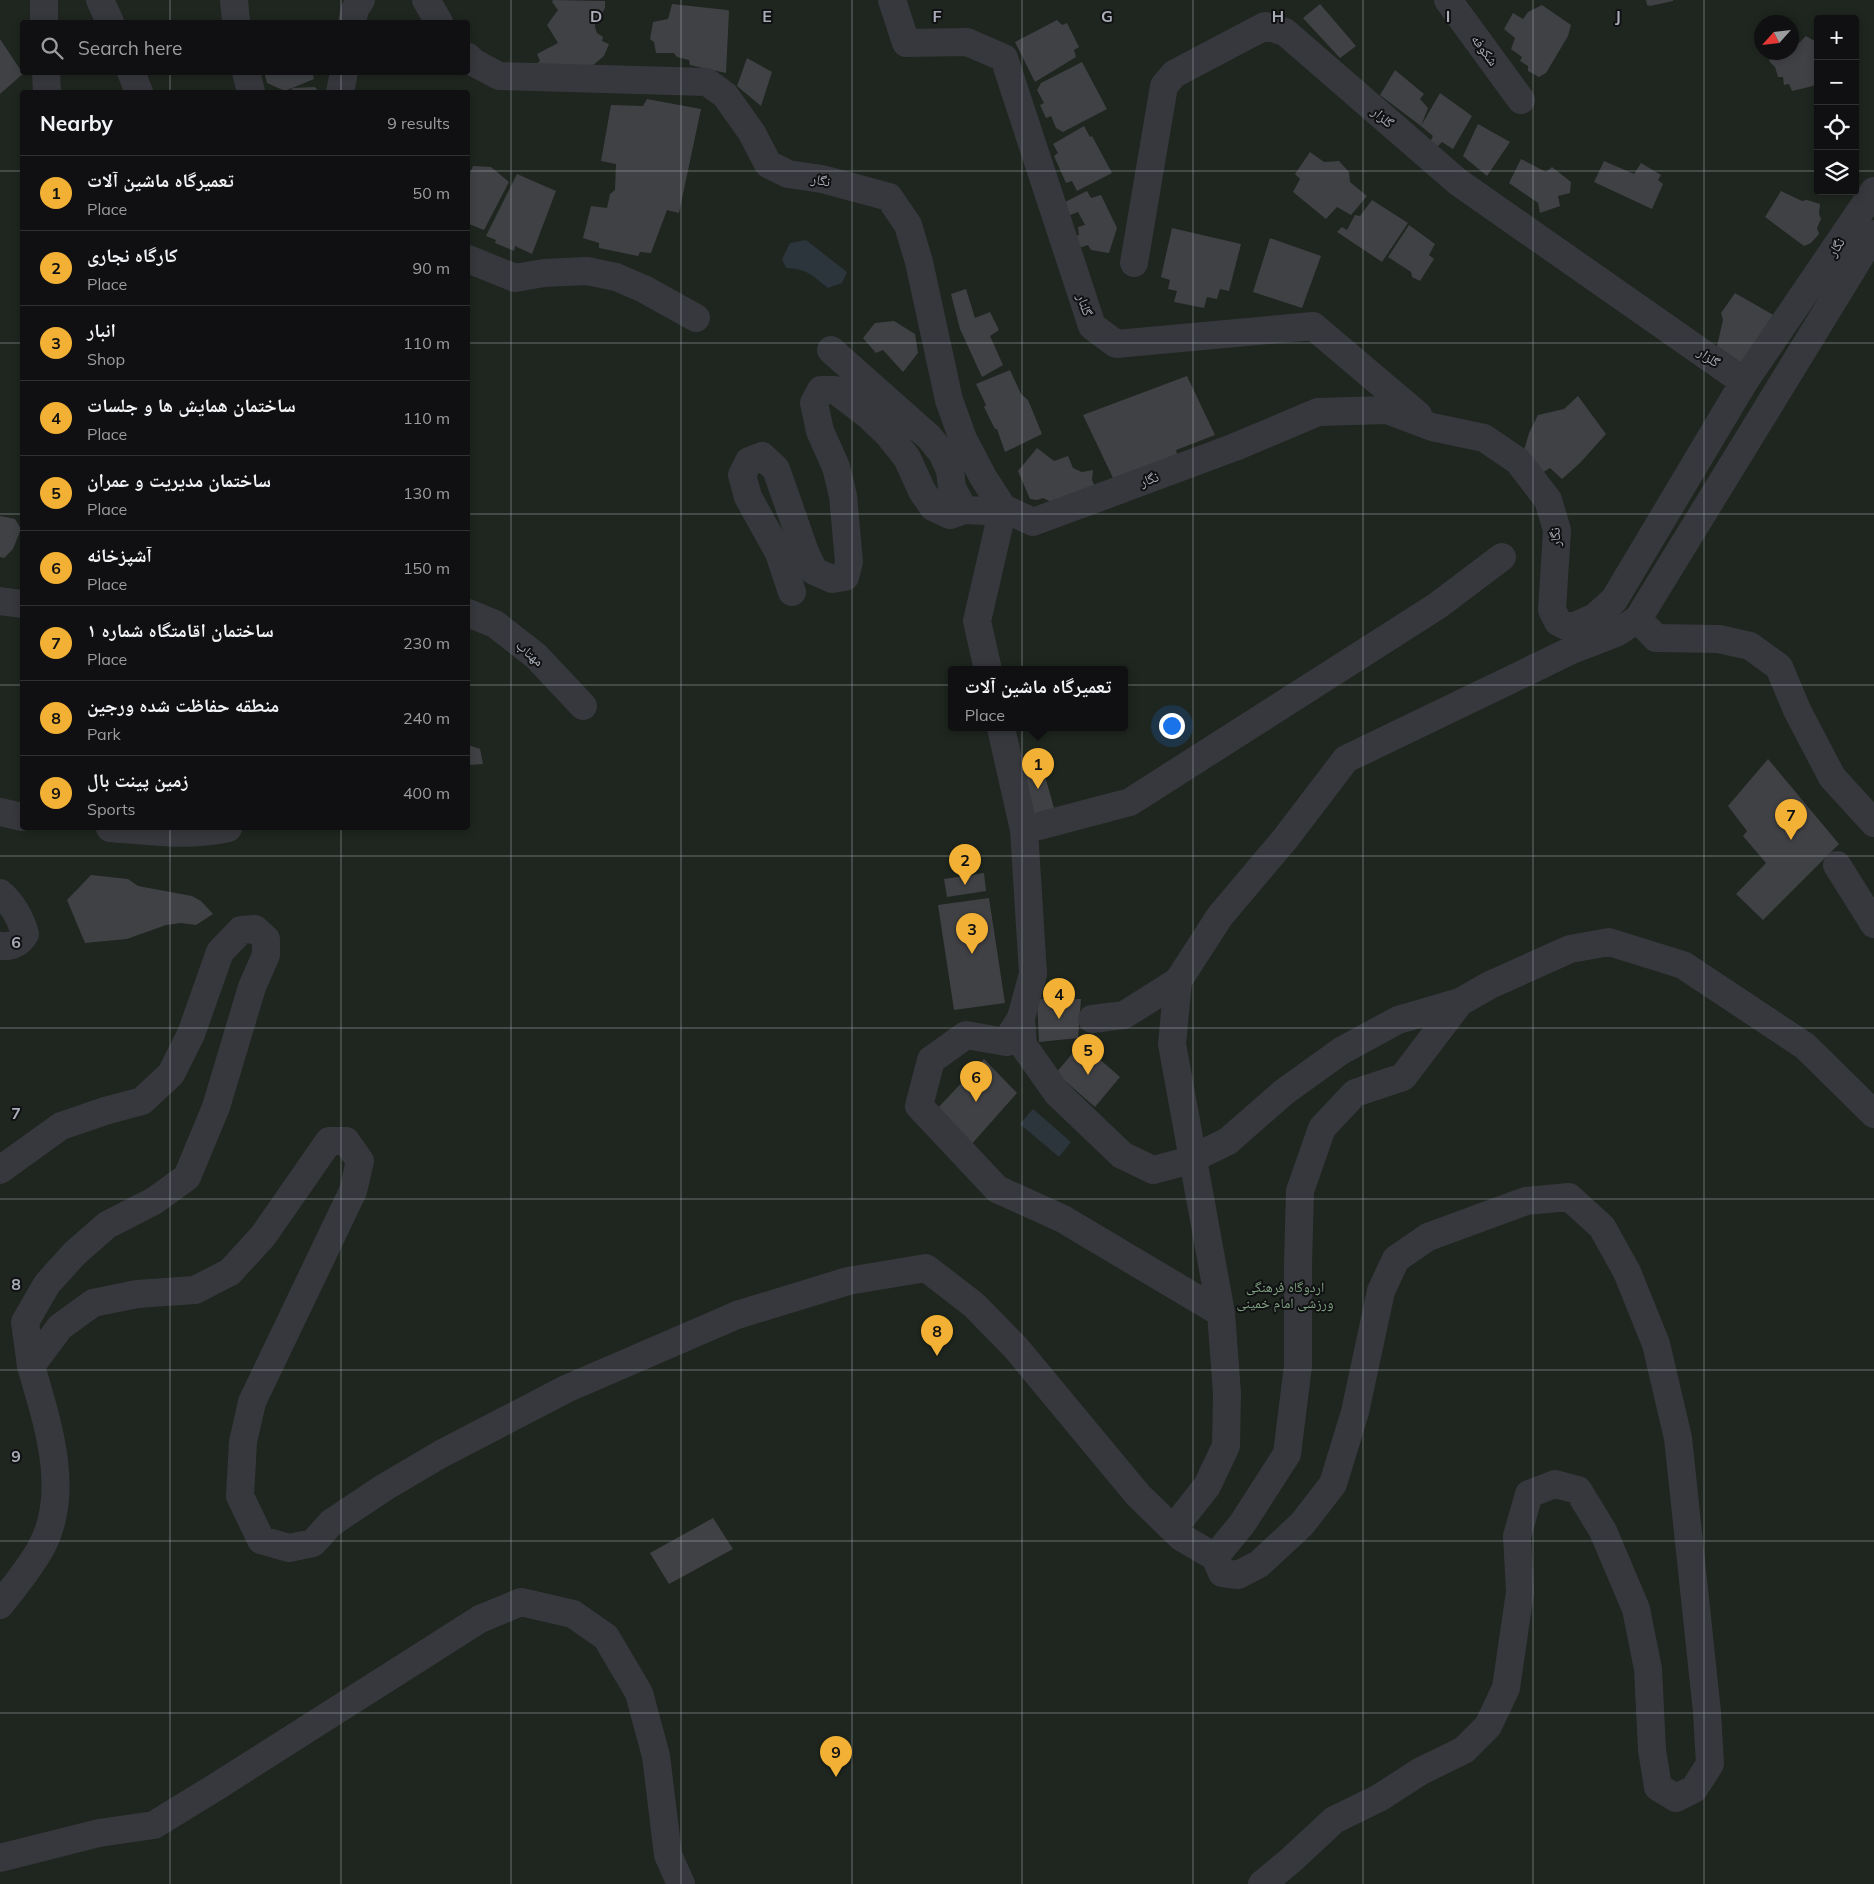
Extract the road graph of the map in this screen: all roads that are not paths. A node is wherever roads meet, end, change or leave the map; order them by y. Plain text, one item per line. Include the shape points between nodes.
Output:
1 (44, 0) edge
2 (100, 0) edge
3 (234, 0) edge
4 (361, 0) edge
5 (426, 0) edge
6 (892, 0) edge
7 (1448, 0) edge
8 (44, 20) edge
9 (109, 20) edge
10 (236, 20) edge
11 (352, 20) edge
12 (438, 20) edge
13 (470, 59) edge
14 (46, 75) edge
15 (132, 75) edge
16 (247, 75) edge
17 (343, 75) edge
18 (47, 90) edge
19 (138, 90) edge
20 (250, 90) edge
21 (340, 90) edge
22 (1521, 100) dead end
23 (1874, 192) edge
24 (1874, 234) edge
25 (470, 260) edge
26 (1134, 263) dead end
27 (696, 318) dead end
28 (831, 350) dead end
29 (1744, 382) junction
30 (1432, 427) junction
31 (1003, 508) junction
32 (964, 510) junction
33 (1502, 557) dead end
34 (792, 592) dead end
35 (0, 601) edge
36 (20, 604) edge
37 (470, 614) edge
38 (1638, 619) junction
39 (1574, 638) junction
40 (987, 666) edge
41 (583, 706) dead end
42 (1002, 731) edge
43 (0, 812) edge
44 (20, 817) edge
45 (1874, 822) edge
46 (131, 830) edge
47 (218, 830) edge
48 (1024, 830) junction
49 (1837, 865) dead end
50 (0, 893) edge
51 (1874, 924) edge
52 (0, 946) edge
53 (1178, 980) junction
54 (1460, 1002) junction
55 (1021, 1018) junction
56 (1092, 1019) dead end
57 (1874, 1114) edge
58 (0, 1170) edge
59 (1220, 1312) junction
60 (31, 1366) junction
61 (1173, 1529) junction
62 (1215, 1557) junction
63 (0, 1605) edge
64 (0, 1858) edge
65 (681, 1884) edge
66 (1262, 1884) edge

1 - 8 street
2 - 9 street
3 - 10 street
4 - 11 street
5 - 12 street
6 - 30 street, گلنار via 906,43 967,42 1004,58 1092,326 1116,344 1313,326
7 - 22 street, شکوفه
13 - 31 street, نگار via 499,76 707,82 726,95 752,132 768,164 788,174 822,179 889,198 908,225 952,408 963,439
14 - 18 street
15 - 19 street
16 - 20 street
17 - 21 street
23 - 29 street, نگار
24 - 38 street
25 - 27 street via 515,278 544,272 587,271 616,277
26 - 29 street, گلزار via 1164,86 1174,74 1265,26 1284,32 1458,182
28 - 32 street via 929,437 942,453 950,470 952,488
29 - 39 street, نگار via 1614,600
30 - 31 street, نگار via 1387,410 1318,412 1033,522
30 - 39 street, نگار via 1484,438 1518,461 1548,500 1557,530 1552,610 1558,622
31 - 32 street
31 - 40 street via 977,621
32 - 34 street via 950,516 933,507 906,458 888,434 835,390 821,390 814,403 820,431 836,467 843,496 849,562 844,577 832,580 814,571 776,469 762,456 749,461 742,475 748,497 779,553
33 - 48 street via 1437,606 1130,802
35 - 36 street
37 - 41 street, مهتاب via 495,624 536,656
38 - 39 street via 1616,633
38 - 45 street via 1656,638 1719,639 1750,646 1779,667 1797,710 1832,776
39 - 53 street via 1346,759 1220,916
42 - 48 street
43 - 44 street
46 - 47 street via 174,834
48 - 55 street via 1033,974
49 - 51 street
50 - 52 street via 7,899 26,934 15,945
53 - 56 street via 1124,1015
53 - 59 street via 1172,1044
54 - 55 street, bridge via 1398,1020 1340,1051 1284,1092 1228,1141 1188,1161 1153,1170 1122,1155 1057,1093 1023,1045
54 - 57 street via 1570,949 1609,942 1683,965 1805,1046
54 - 62 street via 1403,1077 1355,1093 1322,1128 1300,1191 1298,1366 1287,1454 1242,1524
55 - 59 street via 1006,1042 966,1036 930,1060 919,1106 997,1189 1063,1219
58 - 60 street via 60,1126 142,1101 171,1074 191,1034 220,952 241,930 256,929 266,939 266,956 252,987 216,1107 187,1177 154,1201 107,1226 74,1254 47,1284 25,1322
59 - 61 street via 1227,1393 1226,1446 1207,1486
60 - 61 street via 60,1327 93,1303 137,1294 195,1290 230,1272 263,1236 329,1141 346,1141 360,1161 353,1191 252,1402 243,1442 240,1496 261,1540 289,1548 313,1543 331,1523 441,1454 566,1389 737,1315 848,1281 926,1268 974,1305 1016,1348 1138,1496
60 - 63 street via 49,1429 56,1479 53,1518 42,1546
61 - 62 street
62 - 66 street via 1222,1573 1238,1575 1259,1564 1302,1524 1334,1484 1355,1412 1381,1291 1396,1259 1428,1237 1526,1200 1568,1197 1602,1228 1626,1272 1656,1344 1678,1438 1710,1764 1694,1789 1676,1798 1658,1787 1652,1750 1648,1669 1636,1609 1604,1531 1578,1490 1555,1484 1529,1494 1517,1536 1520,1592 1506,1688 1488,1726 1464,1750 1334,1820
64 - 65 street via 99,1833 154,1825 480,1619 521,1602 573,1614 606,1636 639,1693 656,1756 668,1855

